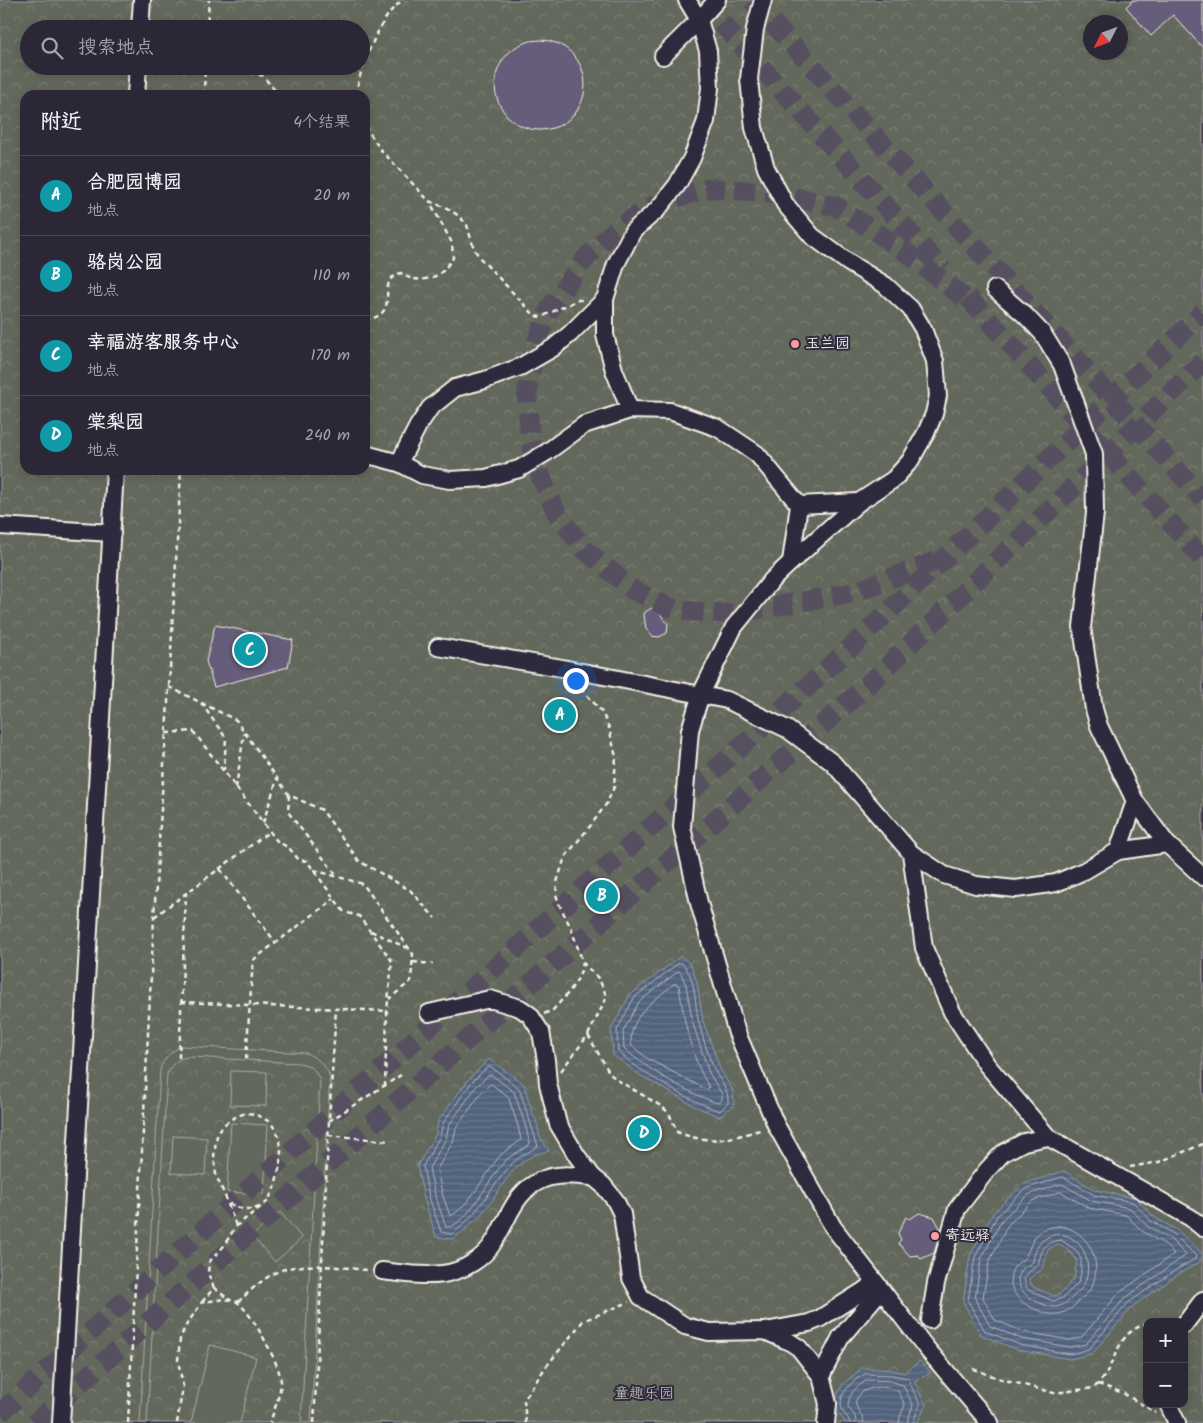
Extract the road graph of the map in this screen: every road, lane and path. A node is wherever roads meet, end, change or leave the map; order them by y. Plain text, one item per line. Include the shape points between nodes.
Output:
1 (142, 0) edge
2 (209, 0) edge
3 (402, 0) edge
4 (687, 0) edge
5 (717, 0) edge
6 (763, 0) edge
7 (141, 20) edge
8 (208, 20) edge
9 (699, 20) junction
10 (370, 50) edge
11 (663, 56) dead end
12 (137, 75) edge
13 (205, 75) edge
14 (260, 75) edge
15 (360, 75) edge
16 (136, 90) edge
17 (204, 90) edge
18 (275, 90) edge
19 (358, 90) edge
20 (370, 134) edge
21 (429, 200) junction
22 (995, 289) dead end
23 (602, 302) junction
24 (370, 319) edge
25 (630, 410) junction
26 (370, 455) edge
27 (399, 463) junction
28 (115, 475) edge
29 (181, 475) edge
30 (859, 502) junction
31 (799, 505) junction
32 (0, 526) edge
33 (112, 533) junction
34 (790, 562) junction
35 (438, 647) dead end
36 (579, 685) dead end
37 (169, 687) junction
38 (701, 694) junction
39 (200, 702) junction
40 (244, 732) junction
41 (166, 733) junction
42 (224, 771) junction
43 (277, 779) junction
44 (236, 788) junction
45 (288, 795) junction
46 (1135, 801) junction
47 (262, 823) junction
48 (269, 832) junction
49 (1167, 844) junction
50 (1118, 851) junction
51 (911, 853) junction
52 (220, 869) junction
53 (314, 870) junction
54 (337, 877) junction
55 (1203, 877) edge
56 (186, 894) junction
57 (335, 899) junction
58 (154, 917) junction
59 (435, 918) dead end
60 (370, 931) junction
61 (276, 943) junction
62 (409, 948) junction
63 (412, 962) junction
64 (583, 963) junction
65 (433, 964) dead end
66 (388, 1000) junction
67 (182, 1002) junction
68 (250, 1005) junction
69 (336, 1009) junction
70 (387, 1011) junction
71 (429, 1013) dead end
72 (530, 1015) junction
73 (588, 1035) junction
74 (180, 1058) dead end
75 (246, 1059) dead end
76 (401, 1075) dead end
77 (548, 1084) junction
78 (385, 1086) junction
79 (329, 1121) junction
80 (776, 1125) junction
81 (328, 1135) junction
82 (1048, 1137) junction
83 (389, 1141) dead end
84 (1203, 1144) edge
85 (1124, 1168) dead end
86 (593, 1176) junction
87 (228, 1203) junction
88 (260, 1207) junction
89 (236, 1226) junction
90 (1203, 1228) edge
91 (322, 1267) junction
92 (382, 1272) joint
93 (878, 1286) junction
94 (214, 1288) junction
95 (640, 1298) junction
96 (231, 1300) junction
97 (1203, 1300) edge
98 (202, 1302) junction
99 (237, 1303) junction
100 (930, 1320) dead end
101 (1188, 1320) edge
102 (1143, 1325) edge
103 (765, 1331) junction
104 (973, 1370) dead end
105 (822, 1376) junction
106 (1098, 1384) junction
107 (1163, 1409) edge
108 (61, 1423) edge
109 (128, 1423) edge
110 (177, 1423) edge
111 (270, 1423) edge
112 (314, 1423) edge
113 (526, 1423) edge
114 (826, 1423) edge
115 (990, 1423) edge
116 (1177, 1423) edge

1 - 7 street
2 - 8 path
3 - 10 path via 390,11
4 - 9 street
5 - 9 street
6 - 30 street via 755,29 749,80 754,128 766,168 785,204 812,236 885,284 911,309 924,329 935,361 938,396 926,433 910,461 894,479
9 - 11 street
9 - 23 street via 708,51 710,88 706,121 692,158 677,185 633,232 616,264
12 - 16 street
13 - 17 path
14 - 18 path
15 - 19 path
20 - 21 path via 380,150
21 - 23 path via 459,216 467,225 480,258 535,316 541,317 578,300
21 - 24 path via 452,243 453,258 440,274 430,278 416,280 401,273 392,277 386,307 380,315
22 - 46 street via 1043,334 1062,365 1094,454 1095,513 1082,627 1094,709
23 - 25 street via 605,335 614,370
23 - 27 street via 553,348 520,368 455,388 430,408
25 - 27 street via 584,425 519,469 486,478 450,480 422,474
25 - 31 street via 670,411 718,428 757,454
26 - 27 street
28 - 33 street
29 - 37 path
30 - 31 street
30 - 34 street
31 - 34 street
32 - 33 street
33 - 108 street
34 - 38 street via 734,627
35 - 38 street
36 - 64 path via 602,712 616,757 614,787 607,803 565,857 556,882 558,904 571,928
37 - 39 path
37 - 41 path
38 - 51 street via 728,700 803,740 833,763
38 - 80 street via 690,730 682,827 698,902 737,1033
39 - 40 path via 236,720
39 - 42 path via 226,738
40 - 43 path
40 - 44 path
41 - 42 path via 193,731
41 - 58 path
42 - 44 path
43 - 45 path
43 - 47 path
44 - 47 path
45 - 54 path via 288,812
45 - 59 path via 322,810 359,861 410,890
46 - 49 street
46 - 50 street
47 - 48 path
48 - 52 path
48 - 53 path
49 - 50 street
49 - 55 street
50 - 51 street via 1056,883 1016,889 976,885 944,875
51 - 82 street via 924,948 952,1012 987,1065
52 - 56 path
52 - 61 path
53 - 54 path
53 - 57 path
54 - 62 path via 363,884
56 - 58 path
56 - 67 path
57 - 60 path via 344,912 359,916
57 - 61 path
58 - 109 path
60 - 62 path
60 - 66 path via 392,960
61 - 68 path via 253,960
62 - 63 path via 413,954
63 - 65 path
63 - 66 path via 411,981
64 - 72 path via 579,977 553,1010
64 - 73 path via 599,979 607,997
66 - 70 path
67 - 68 path
67 - 74 path
68 - 69 path
68 - 75 path
69 - 70 path
69 - 79 path
70 - 78 path
71 - 72 street via 490,999 520,1008
72 - 77 street via 541,1032
73 - 77 path
73 - 80 path via 610,1074 661,1106 677,1132 693,1139 722,1140
76 - 78 path
77 - 86 street via 558,1124 576,1156
78 - 79 path
79 - 81 path
80 - 93 street via 833,1227
81 - 83 path
81 - 91 path
82 - 90 street via 1191,1218
82 - 100 street via 1024,1142 1003,1154 957,1209 936,1282
84 - 85 path via 1159,1162
86 - 92 street via 562,1175 532,1184 518,1197 488,1250 460,1269 437,1275
86 - 95 street via 615,1200 622,1214 631,1278
87 - 88 path via 242,1209
87 - 88 path via 216,1175 214,1157 218,1132 233,1117 255,1114 270,1122 276,1130 281,1152 275,1186 269,1199
87 - 89 path
88 - 89 path
89 - 94 path via 210,1262 208,1273
91 - 92 path
91 - 99 path via 286,1268 276,1272
91 - 112 path
93 - 103 street via 809,1323
93 - 105 street via 841,1337
93 - 115 street via 927,1350
94 - 96 path
94 - 98 path
95 - 103 street via 684,1326 709,1332
95 - 113 path via 583,1322 545,1368 524,1400
96 - 98 path
96 - 99 path
97 - 101 street
98 - 110 path via 180,1338 178,1360 183,1386
99 - 111 path via 255,1323 278,1368 281,1380
102 - 106 path via 1123,1338
103 - 105 street via 799,1348
104 - 106 path via 1054,1393 1094,1388
105 - 114 street via 828,1404
106 - 107 path
107 - 116 street

